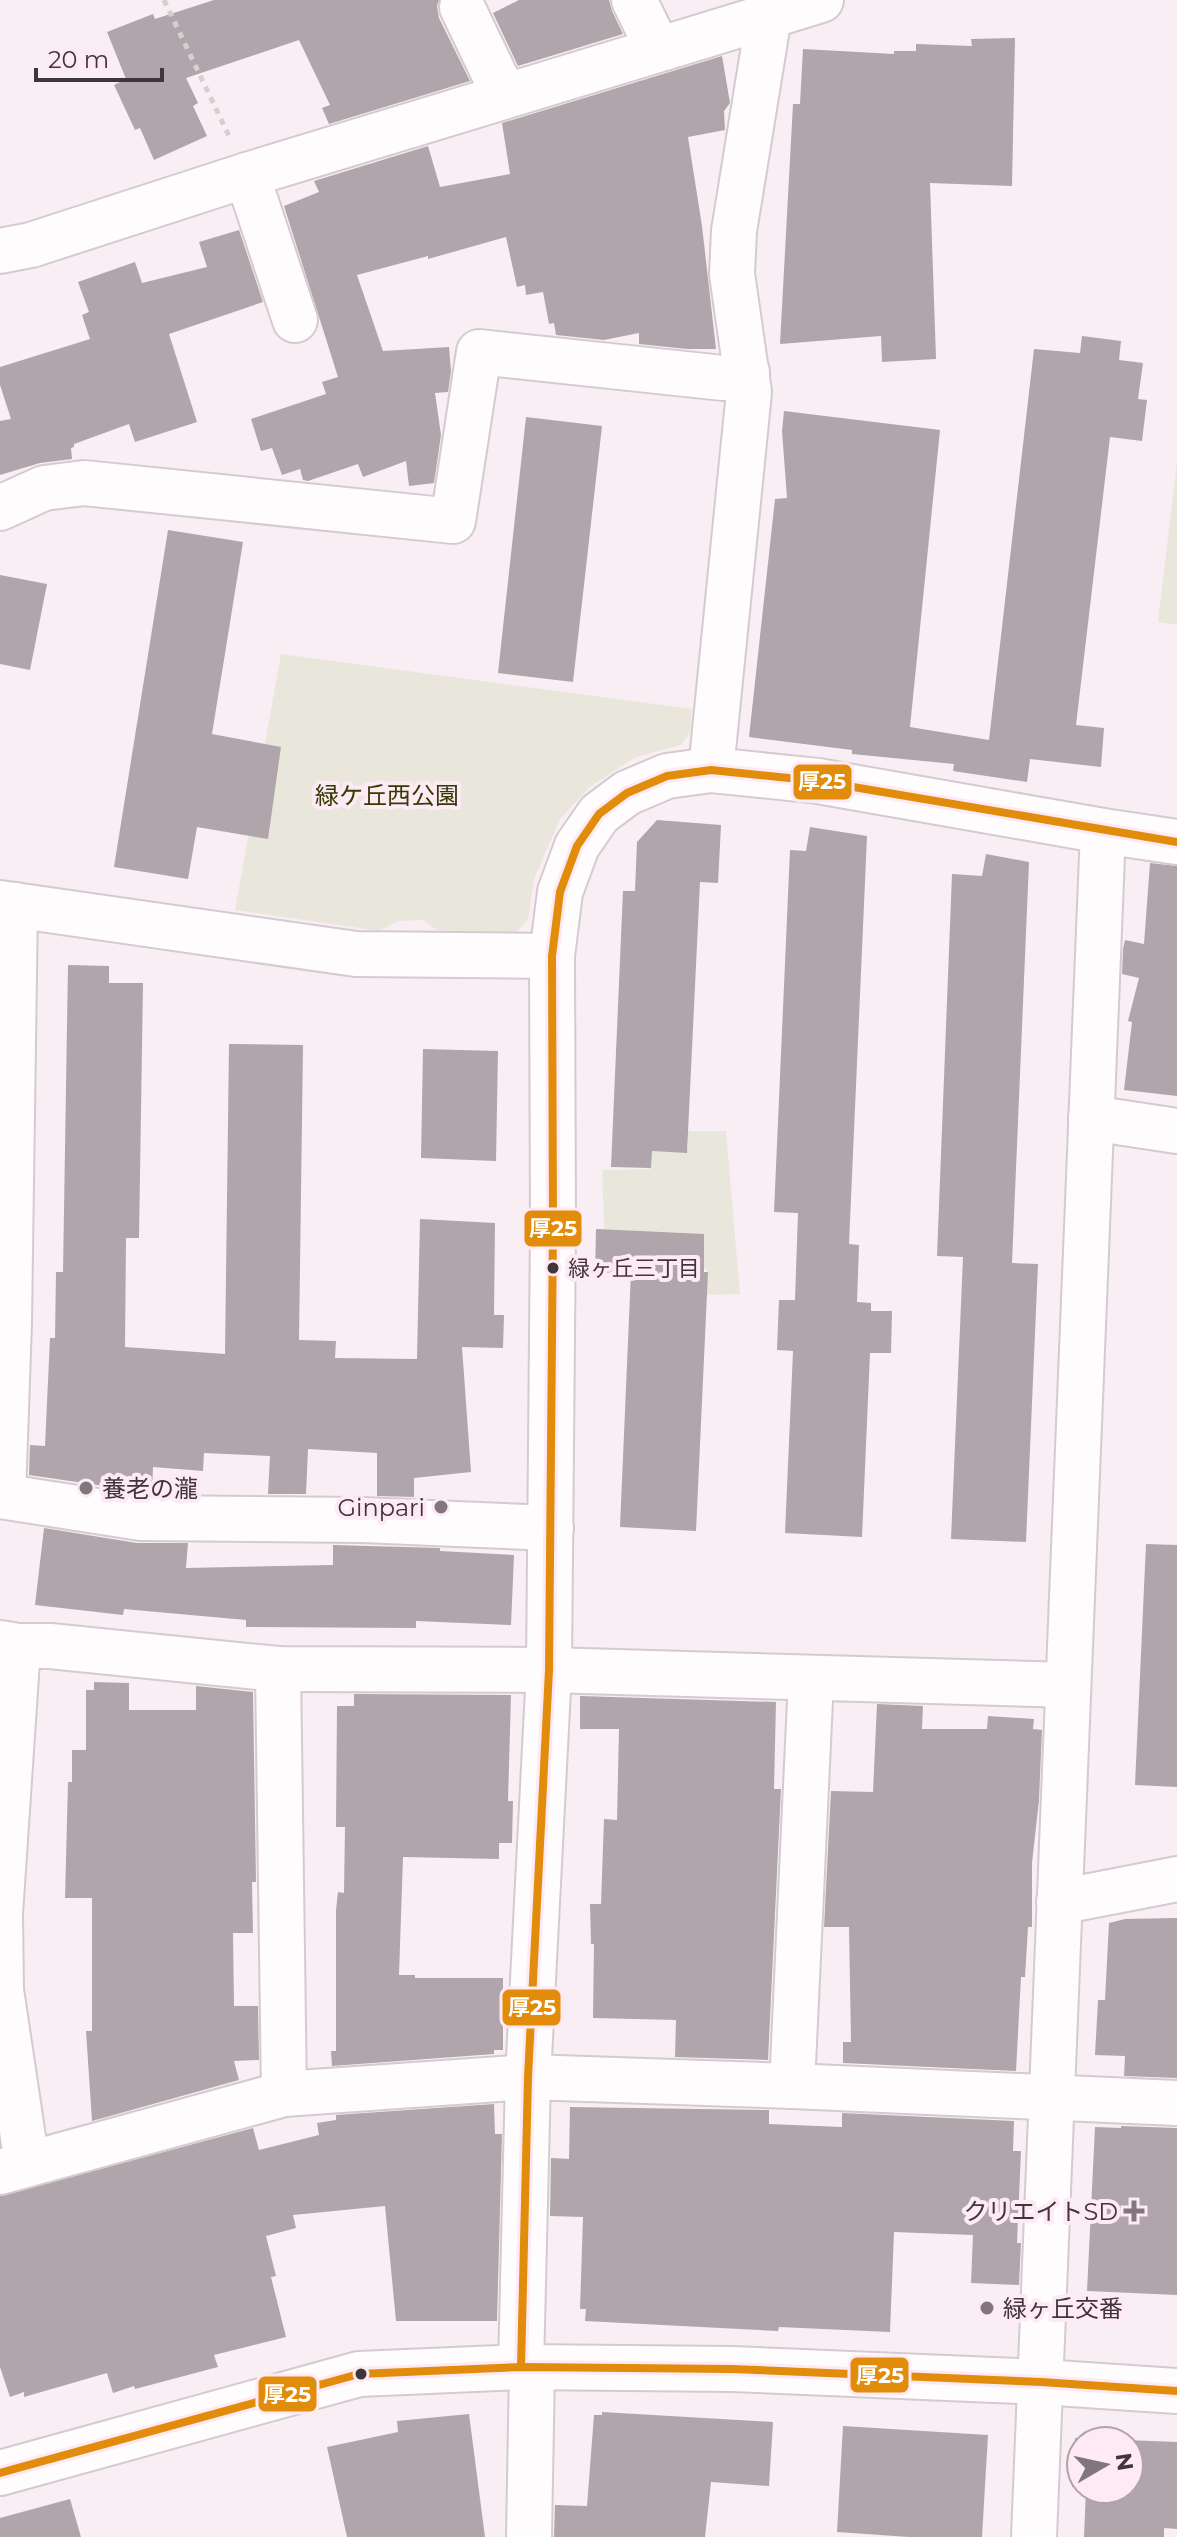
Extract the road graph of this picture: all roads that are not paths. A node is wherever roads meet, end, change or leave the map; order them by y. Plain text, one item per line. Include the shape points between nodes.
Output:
1 (634, 0) edge
2 (821, 0) edge
3 (462, 7) dead end
4 (770, 8) edge
5 (658, 49) junction
6 (509, 94) junction
7 (247, 175) junction
8 (0, 251) edge
9 (295, 320) dead end
10 (747, 372) junction
11 (0, 508) edge
12 (711, 770) junction
13 (1103, 831) junction
14 (1177, 842) edge
15 (7, 904) edge
16 (552, 956) junction
17 (1091, 1118) junction
18 (1177, 1131) edge
19 (6, 1191) edge
20 (2, 1496) edge
21 (551, 1528) junction
22 (9, 1644) edge
23 (278, 1669) junction
24 (549, 1670) junction
25 (811, 1679) junction
26 (1068, 1685) junction
27 (1177, 1879) edge
28 (1059, 1902) junction
29 (528, 2077) junction
30 (792, 2086) junction
31 (284, 2094) junction
32 (1052, 2097) junction
33 (1177, 2103) edge
34 (14, 2168) edge
35 (527, 2367) junction
36 (1041, 2382) junction
37 (1177, 2391) edge
38 (0, 2473) edge
39 (529, 2537) edge
40 (1034, 2537) edge

1 - 5 street
2 - 4 street
3 - 6 street
4 - 5 street
4 - 10 street via 734,231 732,274
5 - 6 street
6 - 7 street
7 - 8 street
7 - 9 street
10 - 11 street via 723,378 479,352 453,521 84,483 44,488
10 - 12 street
12 - 13 street via 833,783
12 - 16 street via 667,776 627,793 599,814 577,846 560,892
13 - 14 street
13 - 17 street
15 - 16 street via 356,954
15 - 19 street
16 - 21 street
17 - 18 street
17 - 26 street
19 - 20 street
20 - 21 street via 141,1518
21 - 24 street
22 - 23 street
22 - 34 street via 0,1914
23 - 24 street
23 - 31 street
24 - 25 street
24 - 29 street
25 - 26 street
25 - 30 street
26 - 28 street
27 - 28 street
28 - 32 street
29 - 30 street
29 - 31 street
29 - 35 street
30 - 32 street
31 - 34 street
32 - 33 street
32 - 36 street
35 - 36 street
35 - 38 street via 359,2374
35 - 39 street
36 - 37 street
36 - 40 street

